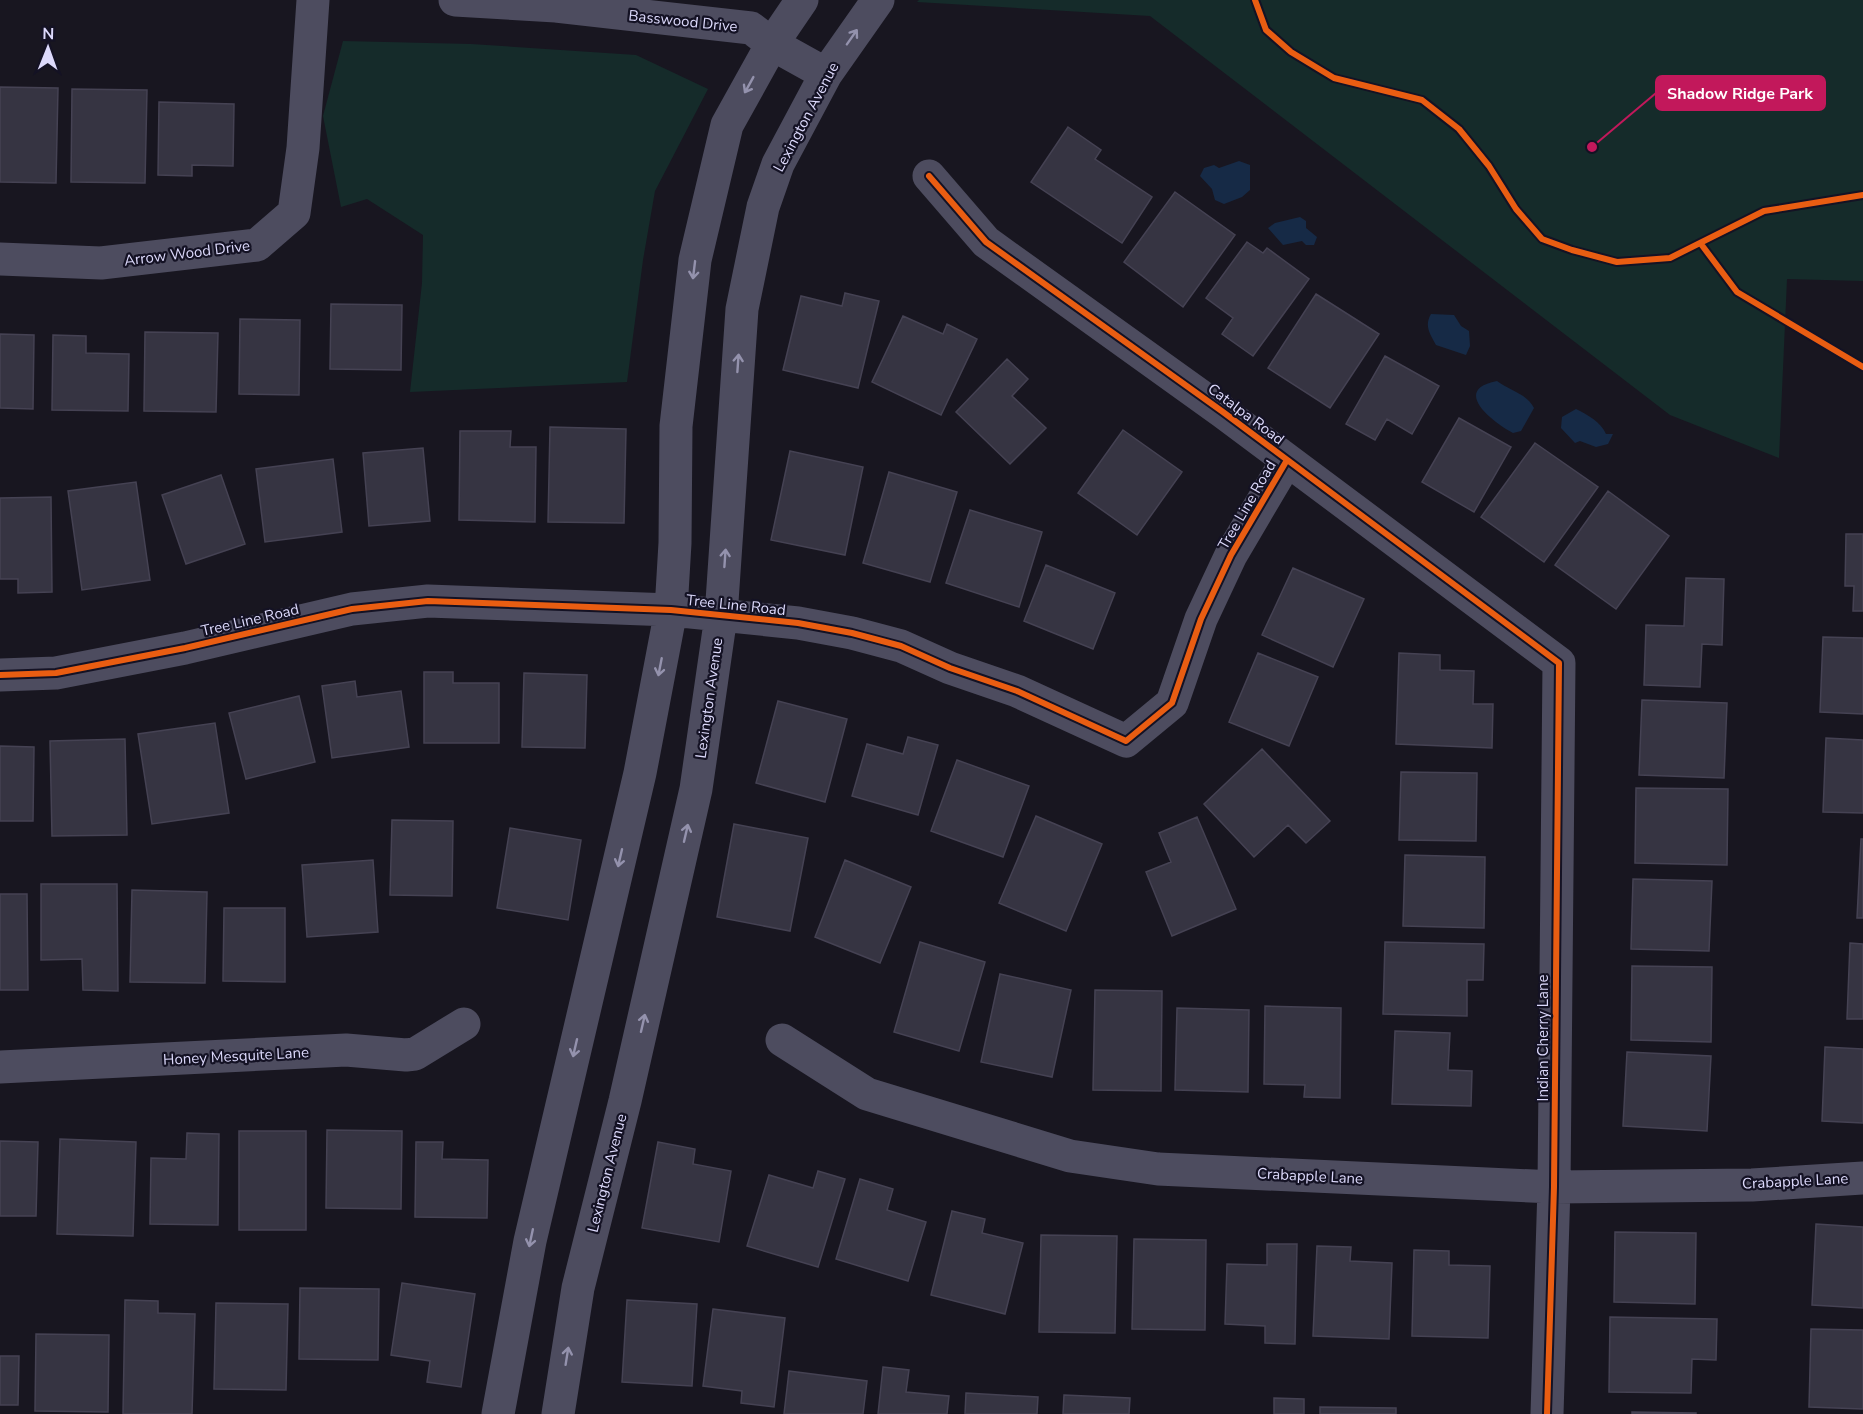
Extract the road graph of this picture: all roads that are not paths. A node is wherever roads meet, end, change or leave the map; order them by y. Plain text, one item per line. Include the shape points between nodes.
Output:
1 (313, 0) edge
2 (455, 0) edge
3 (802, 0) edge
4 (879, 0) edge
5 (556, 3) edge
6 (772, 44) junction
7 (826, 74) junction
8 (929, 176) dead end
9 (0, 259) edge
10 (1287, 460) junction
11 (671, 610) junction
12 (721, 616) junction
13 (1558, 663) joint
14 (0, 675) edge
15 (464, 1024) dead end
16 (782, 1040) dead end
17 (0, 1066) edge
18 (1863, 1178) edge
19 (1554, 1187) junction
20 (498, 1414) edge
21 (558, 1414) edge
22 (1547, 1414) edge

1 - 9 street, Arrow Wood Drive via 303,148 294,213 256,245 101,263
2 - 5 street, Basswood Drive
3 - 6 street
7 -> 4 street, Lexington Avenue
5 - 6 street, Basswood Drive via 751,28
6 - 7 street, Basswood Drive
6 -> 11 street via 727,125 695,260 676,426
12 -> 7 street, Lexington Avenue via 742,309 763,207 778,164
8 - 10 street, Catalpa Road via 986,242
10 - 12 street, Tree Line Road via 1231,555 1201,620 1172,703 1126,741 1017,691 901,646 798,623
10 - 13 street, Catalpa Road
11 - 12 street, Tree Line Road
11 - 14 street, Tree Line Road via 417,602 352,609 56,673
11 -> 20 street via 640,773 530,1241
21 -> 12 street, Lexington Avenue via 578,1288 696,789
13 - 19 street, Indian Cherry Lane
15 - 17 street, Honey Mesquite Lane via 416,1054 405,1055 346,1050
16 - 19 street, Crabapple Lane via 867,1094 1070,1156 1158,1169
18 - 19 street, Crabapple Lane via 1752,1185
19 - 22 street, Indian Cherry Lane

